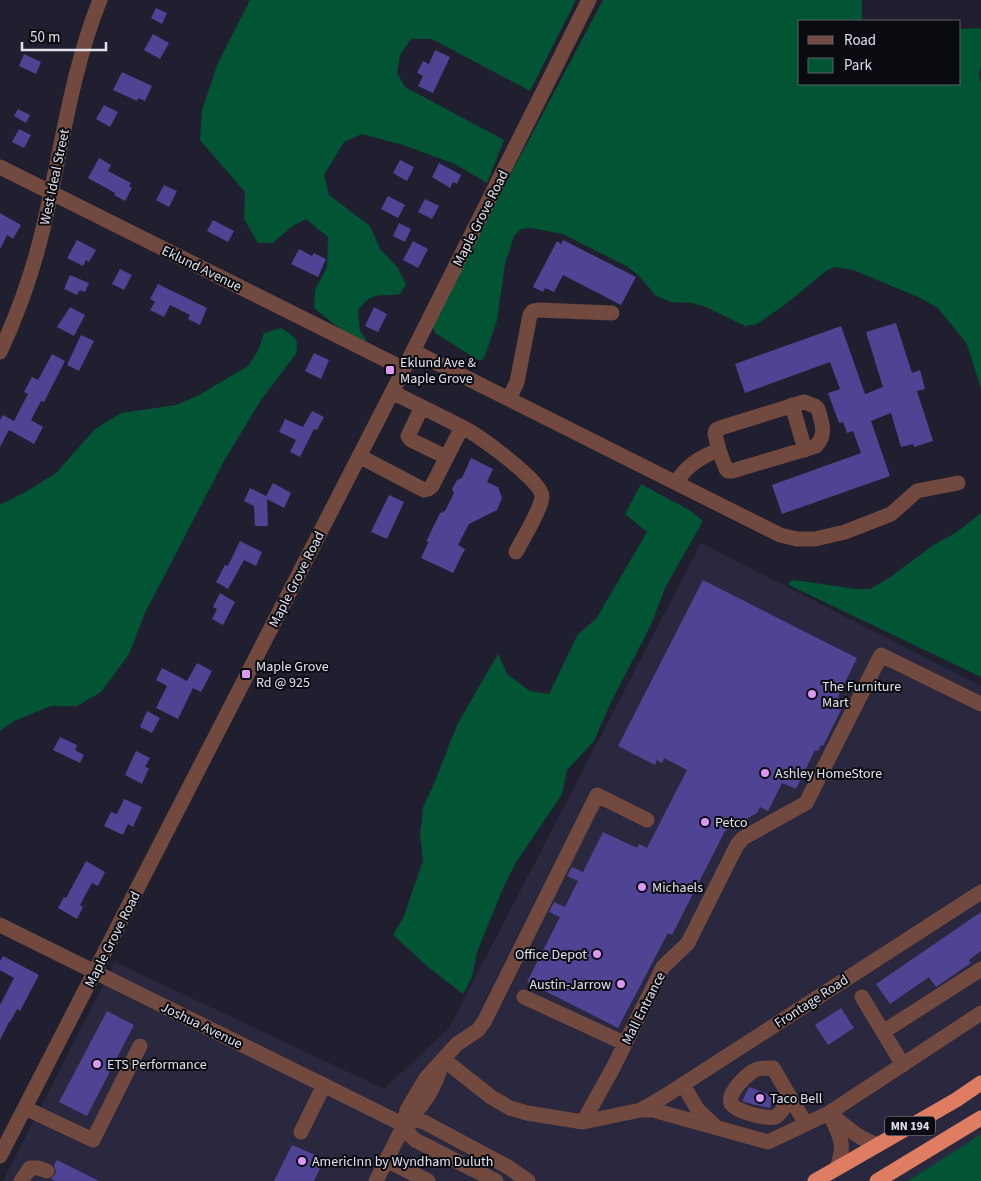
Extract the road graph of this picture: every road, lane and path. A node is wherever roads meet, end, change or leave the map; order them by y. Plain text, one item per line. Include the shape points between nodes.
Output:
1 (100, 0) edge
2 (589, 0) edge
3 (0, 167) edge
4 (51, 193) junction
5 (612, 313) dead end
6 (413, 351) junction
7 (0, 352) edge
8 (404, 369) junction
9 (392, 392) junction
10 (508, 399) junction
11 (792, 405) junction
12 (422, 407) junction
13 (462, 427) junction
14 (719, 450) junction
15 (805, 450) junction
16 (359, 456) junction
17 (446, 457) junction
18 (676, 482) junction
19 (958, 483) dead end
20 (516, 552) dead end
21 (981, 704) edge
22 (647, 820) dead end
23 (981, 892) edge
24 (0, 925) edge
25 (981, 970) edge
26 (95, 973) junction
27 (524, 997) dead end
28 (862, 997) dead end
29 (981, 1013) edge
30 (883, 1032) junction
31 (624, 1043) junction
32 (140, 1046) dead end
33 (443, 1060) junction
34 (903, 1065) junction
35 (981, 1083) edge
36 (324, 1085) junction
37 (683, 1085) junction
38 (790, 1097) junction
39 (25, 1108) junction
40 (641, 1110) junction
41 (829, 1113) junction
42 (981, 1118) edge
43 (583, 1122) junction
44 (806, 1124) junction
45 (404, 1125) junction
46 (717, 1127) junction
47 (301, 1132) dead end
48 (878, 1145) junction
49 (0, 1156) edge
50 (386, 1160) junction
51 (837, 1168) junction
52 (47, 1171) dead end
53 (399, 1174) edge
54 (21, 1181) edge
55 (376, 1181) edge
56 (428, 1181) edge
57 (496, 1181) edge
58 (528, 1181) edge
59 (815, 1181) edge
60 (877, 1181) edge

1 - 4 street, West Ideal Street via 85,40
2 - 6 street, Maple Grove Road
3 - 4 street, Eklund Avenue
4 - 7 street, West Ideal Street via 34,264
4 - 8 street, Eklund Avenue
5 - 10 street via 533,311 518,382
6 - 8 street, Maple Grove Road
6 - 10 street
8 - 9 street, Maple Grove Road
9 - 12 street
9 - 16 street, Maple Grove Road
10 - 18 street
11 - 14 street via 716,430
11 - 15 street
11 - 15 street via 804,402 818,409 824,433 816,446
12 - 13 street
12 - 17 street via 408,436
13 - 17 street
13 - 20 street via 477,434 540,487 540,504
14 - 15 street via 728,471
14 - 18 street via 690,464
16 - 17 street via 424,490 432,486
16 - 26 street, Maple Grove Road
18 - 19 street via 796,539 845,532 891,514 917,491
21 - 31 street, Mall Entrance via 881,655 806,803 743,838 688,942 663,967
22 - 33 street via 598,795 484,1022
23 - 37 street, Frontage Road
24 - 26 street, Joshua Avenue
25 - 30 street
26 - 36 street, Joshua Avenue
26 - 39 street, Maple Grove Road
27 - 31 street
28 - 30 street
29 - 34 street, Frontage Road
30 - 34 street
31 - 43 street, Mall Entrance
32 - 39 street via 93,1140
33 - 43 street, Frontage Road via 510,1108
33 - 45 street via 418,1091 407,1110
34 - 41 street, Frontage Road
35 - 48 highway, MN 194
36 - 45 street, Joshua Avenue
36 - 47 street
37 - 40 street, Frontage Road
37 - 46 street via 698,1110
38 - 38 street via 777,1116 766,1119 734,1108 730,1103 730,1097 746,1076 756,1069 773,1068
38 - 44 street
39 - 49 street, Maple Grove Road
40 - 43 street, Frontage Road
40 - 46 street, Frontage Road via 658,1111
41 - 44 street, Frontage Road
41 - 48 street via 856,1136
41 - 51 street via 842,1142
42 - 60 highway, MN 194
44 - 46 street, Frontage Road via 768,1142
45 - 50 street
45 - 57 street, Joshua Avenue via 418,1142
45 - 58 street, Joshua Avenue via 416,1120 424,1122
48 - 51 highway, MN 194
50 - 53 street
50 - 55 street
51 - 59 highway, MN 194
52 - 54 street via 30,1168
53 - 56 street

